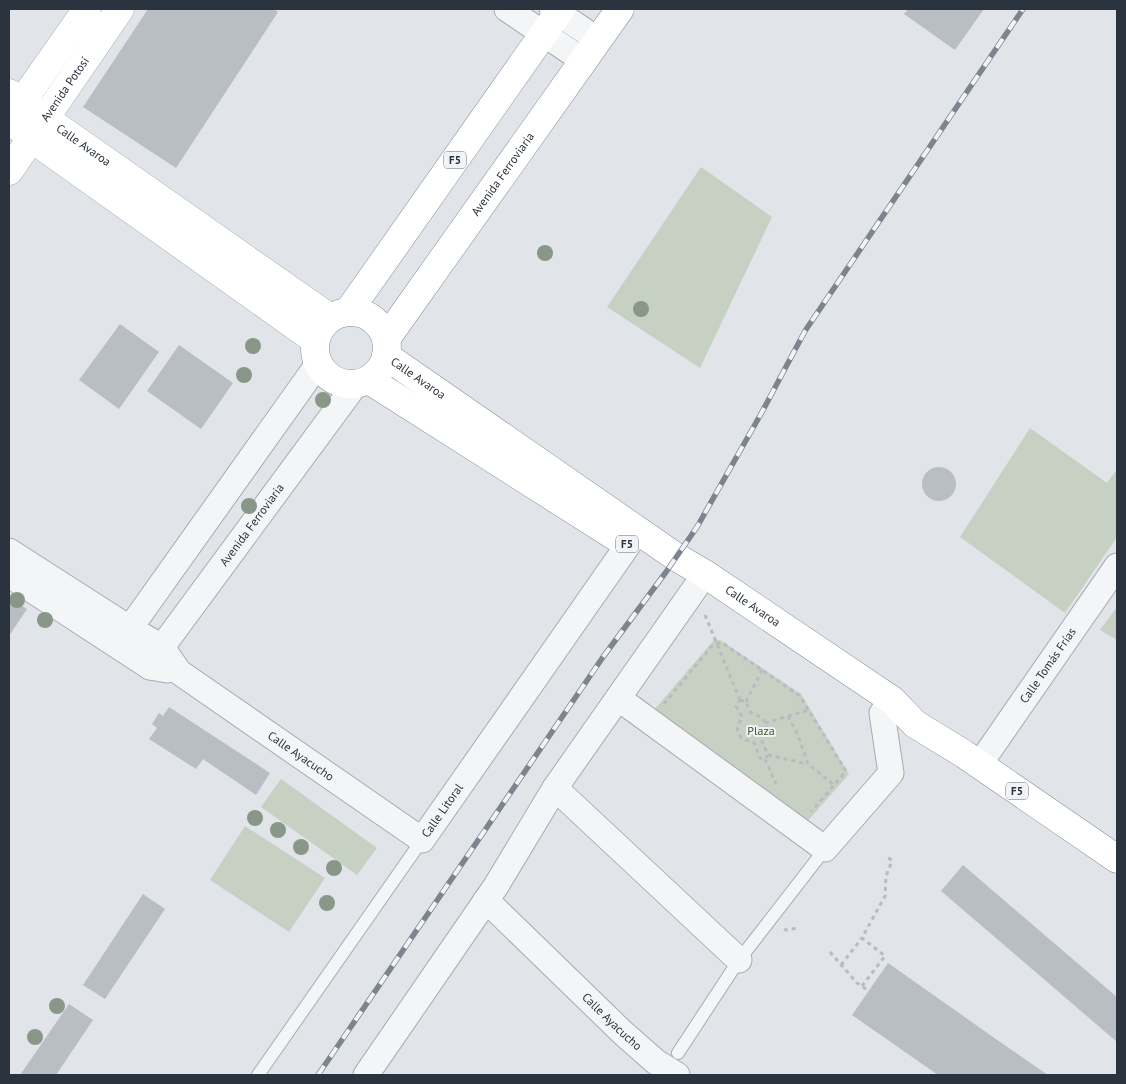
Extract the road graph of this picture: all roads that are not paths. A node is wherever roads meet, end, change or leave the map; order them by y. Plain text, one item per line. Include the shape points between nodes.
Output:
1 (86, 9) edge
2 (120, 9) edge
3 (507, 9) edge
4 (620, 9) edge
5 (554, 16) edge
6 (591, 51) junction
7 (12, 111) edge
8 (38, 128) junction
9 (9, 171) edge
10 (339, 315) junction
11 (386, 348) junction
12 (316, 352) junction
13 (362, 382) junction
14 (628, 545) junction
15 (9, 551) edge
16 (1117, 566) edge
17 (9, 574) edge
18 (699, 582) junction
19 (124, 636) junction
20 (156, 657) junction
21 (618, 698) junction
22 (887, 706) junction
23 (979, 765) junction
24 (555, 788) junction
25 (422, 840) junction
26 (826, 849) junction
27 (1117, 859) edge
28 (486, 900) junction
29 (739, 960) junction
30 (677, 1064) edge
31 (258, 1075) edge
32 (366, 1075) edge

1 - 7 main road
2 - 8 main road, Avenida Potosí
3 - 5 street
4 - 6 main road, Avenida Ferroviaria
5 - 6 street
5 - 10 main road, F5
6 - 11 main road, Avenida Ferroviaria
7 - 8 main road, Calle Avaroa
8 - 9 main road, Avenida Potosí
8 - 10 main road, Calle Avaroa
8 - 12 main road, Calle Avaroa
10 - 11 main road via 359,312 368,316 382,330
10 - 12 main road via 323,324
11 - 13 main road via 380,370
11 - 18 main road, Calle Avaroa / F5 via 676,557
12 - 13 main road via 324,373 333,380 344,384
12 - 19 street
13 - 14 main road, Calle Avaroa / F5
13 - 20 street, Avenida Ferroviaria
14 - 18 main road, Calle Avaroa / F5
14 - 25 street, Calle Litoral
15 - 19 street, Calle Ayacucho
16 - 23 street, Calle Tomás Frías
17 - 19 street, Calle Ayacucho
18 - 21 street
18 - 22 main road, Calle Avaroa / F5
19 - 20 street, Calle Ayacucho
20 - 25 street, Calle Ayacucho
21 - 24 street
21 - 26 street
22 - 23 main road, Calle Avaroa / F5
22 - 26 street via 891,773
23 - 27 main road, Calle Avaroa / F5
24 - 28 street
24 - 29 street
25 - 31 lane, Calle Litoral
26 - 29 lane
28 - 30 street, Calle Ayacucho via 656,1062
28 - 32 street
29 - 30 lane

